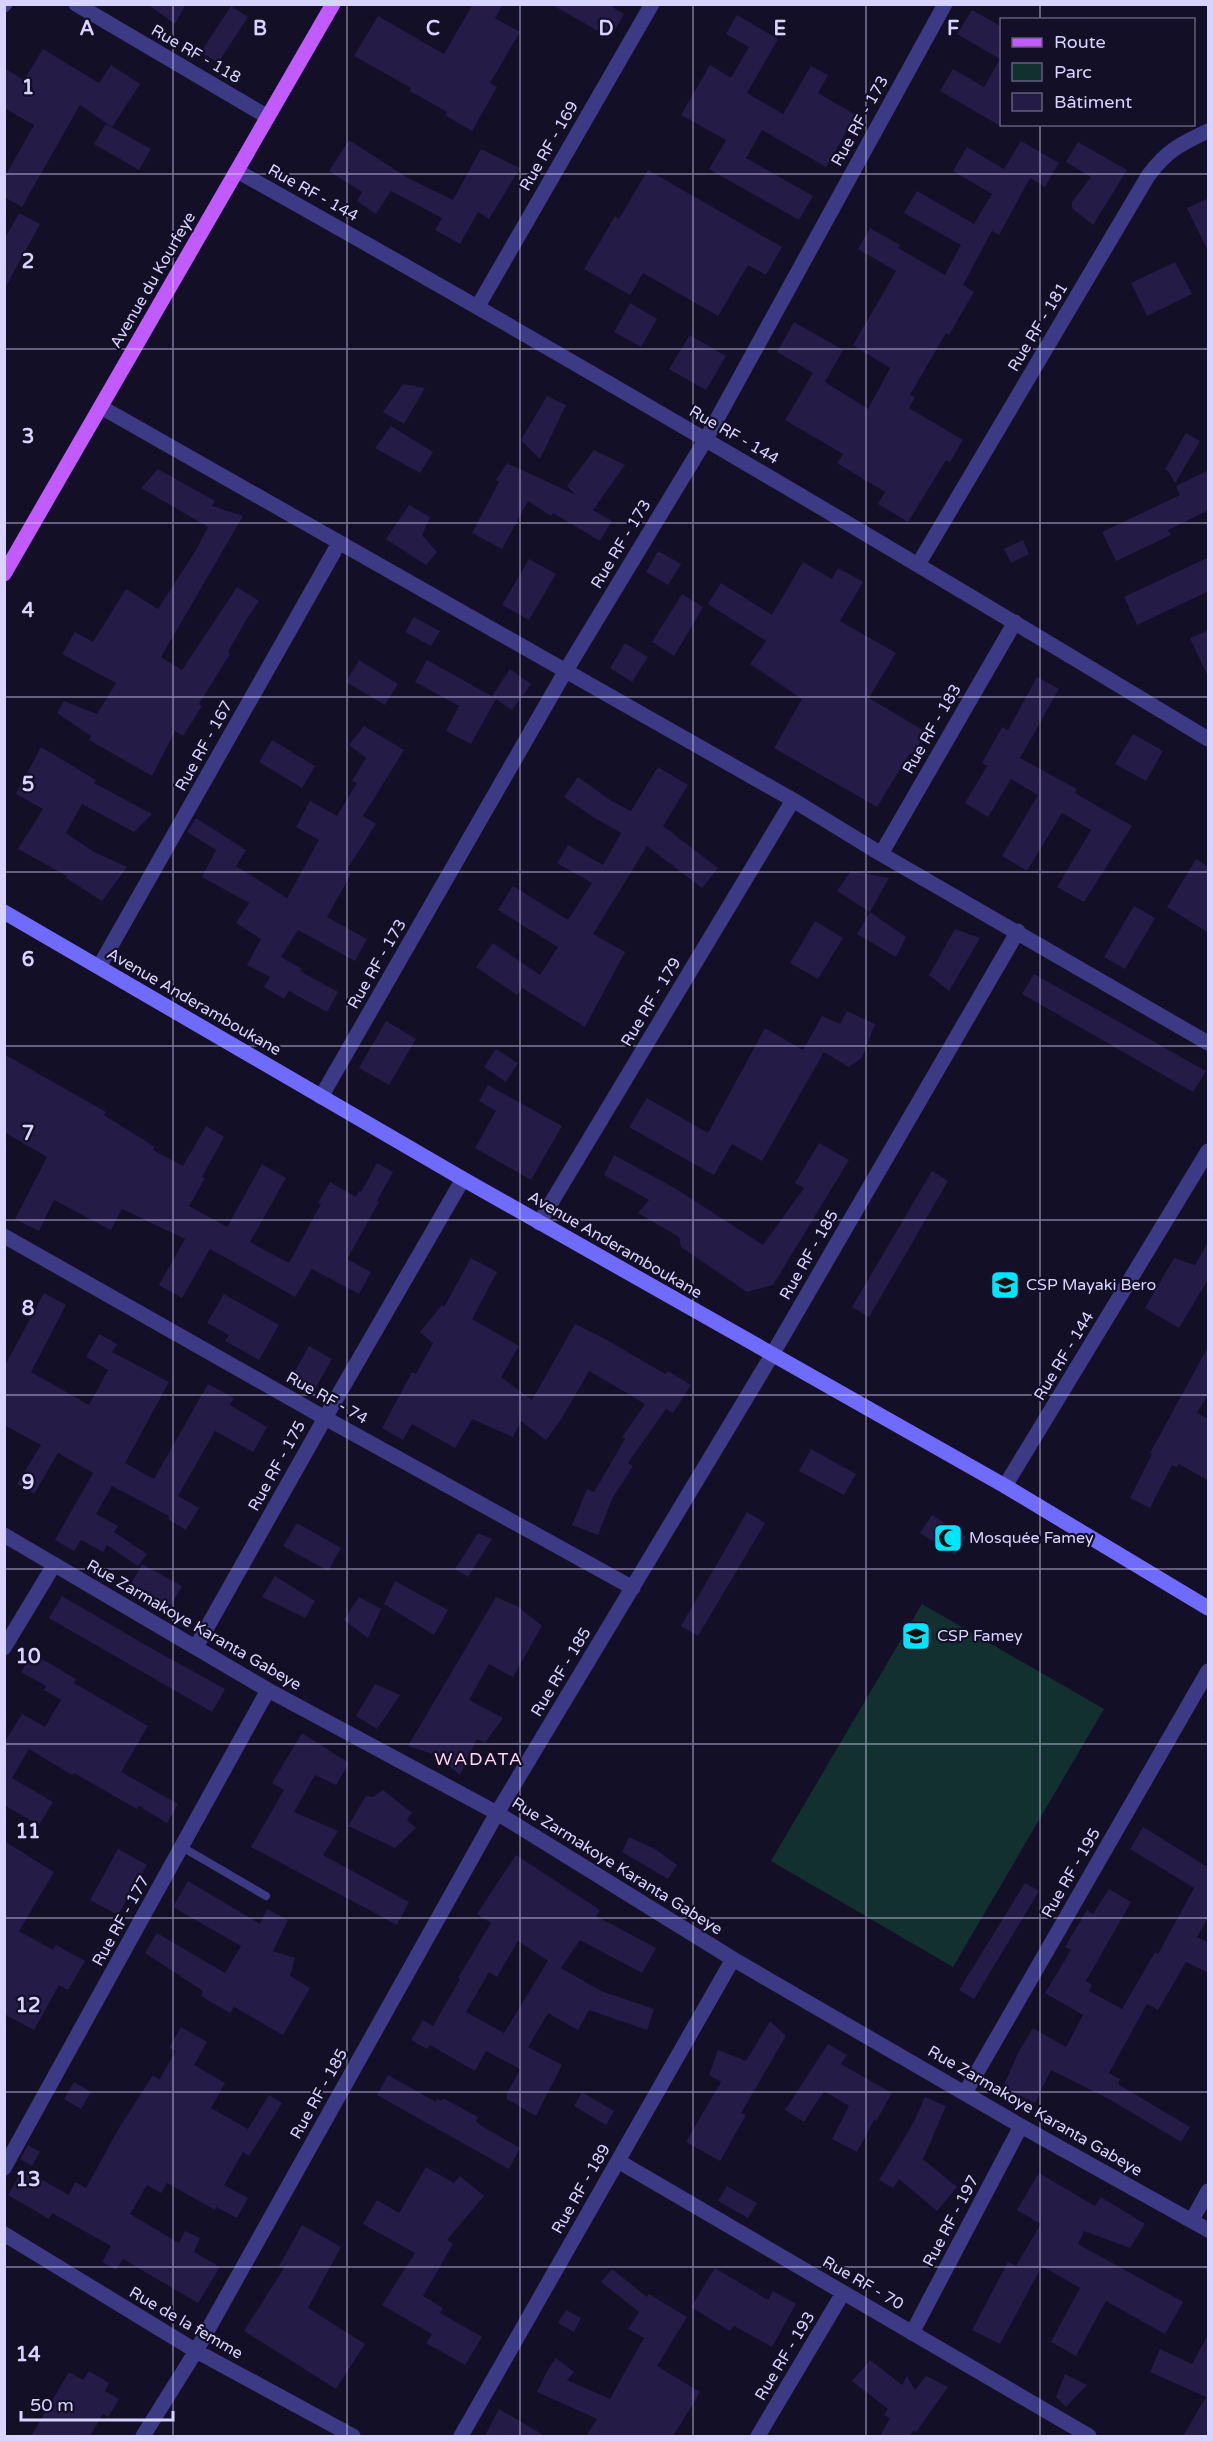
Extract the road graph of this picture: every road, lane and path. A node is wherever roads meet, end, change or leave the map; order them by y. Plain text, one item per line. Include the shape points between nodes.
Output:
1 (76, 4) edge
2 (333, 4) edge
3 (652, 4) edge
4 (945, 4) edge
5 (268, 117) junction
6 (1209, 131) edge
7 (237, 171) junction
8 (478, 306) junction
9 (101, 407) junction
10 (705, 439) junction
11 (339, 543) junction
12 (919, 563) junction
13 (4, 574) edge
14 (1015, 622) junction
15 (565, 672) junction
16 (1209, 739) edge
17 (793, 800) junction
18 (881, 854) junction
19 (4, 912) edge
20 (1018, 931) junction
21 (99, 967) junction
22 (1209, 1042) edge
23 (321, 1097) junction
24 (1209, 1151) edge
25 (463, 1179) junction
26 (539, 1223) junction
27 (4, 1236) edge
28 (772, 1355) junction
29 (325, 1418) junction
30 (1005, 1486) junction
31 (4, 1535) edge
32 (54, 1565) junction
33 (633, 1588) junction
34 (1209, 1608) edge
35 (196, 1647) junction
36 (4, 1648) edge
37 (1209, 1671) edge
38 (268, 1690) junction
39 (497, 1813) junction
40 (182, 1847) junction
41 (267, 1896) dead end
42 (733, 1959) junction
43 (965, 2093) junction
44 (1022, 2126) junction
45 (618, 2161) junction
46 (4, 2168) edge
47 (1209, 2191) edge
48 (1192, 2220) junction
49 (1209, 2230) edge
50 (4, 2234) edge
51 (843, 2293) junction
52 (912, 2333) junction
53 (196, 2351) junction
54 (1063, 2430) edge
55 (143, 2436) edge
56 (353, 2436) edge
57 (461, 2436) edge
58 (758, 2436) edge
59 (1089, 2436) edge

1 - 5 street, Rue RF - 118
2 - 5 main road, Avenue du Kourfeye
3 - 8 street, Rue RF - 169
4 - 10 street, Rue RF - 173
5 - 7 main road, Avenue du Kourfeye
6 - 12 street, Rue RF - 181 via 1162,157 1148,176
7 - 8 street, Rue RF - 144
7 - 9 main road, Avenue du Kourfeye
8 - 10 street, Rue RF - 144
9 - 11 street
9 - 13 main road, Avenue du Kourfeye
10 - 12 street, Rue RF - 144
10 - 15 street, Rue RF - 173
11 - 15 street
11 - 21 street, Rue RF - 167
12 - 14 street, Rue RF - 144
14 - 16 street, Rue RF - 144
14 - 18 street, Rue RF - 183
15 - 17 street
15 - 23 street, Rue RF - 173
17 - 18 street
17 - 26 street, Rue RF - 179
18 - 20 street
19 - 21 street, Avenue Anderamboukane
20 - 22 street
20 - 28 street, Rue RF - 185
21 - 23 street, Avenue Anderamboukane
23 - 25 street, Avenue Anderamboukane
24 - 30 street, Rue RF - 144
25 - 26 street, Avenue Anderamboukane
25 - 29 street, Rue RF - 175
26 - 28 street, Avenue Anderamboukane
27 - 29 street, Rue RF - 74
28 - 30 street, Avenue Anderamboukane
28 - 33 street, Rue RF - 185
29 - 33 street, Rue RF - 74
29 - 35 street, Rue RF - 175
30 - 34 street, Avenue Anderamboukane
31 - 32 street, Rue Zarmakoye Karanta Gabeye
32 - 35 street, Rue Zarmakoye Karanta Gabeye
32 - 36 street
33 - 39 street, Rue RF - 185
35 - 38 street, Rue Zarmakoye Karanta Gabeye
37 - 43 street, Rue RF - 195
38 - 39 street, Rue Zarmakoye Karanta Gabeye
38 - 40 street, Rue RF - 177
39 - 42 street, Rue Zarmakoye Karanta Gabeye
39 - 53 street, Rue RF - 185
40 - 41 lane
40 - 46 street, Rue RF - 177
42 - 43 street, Rue Zarmakoye Karanta Gabeye
42 - 45 street, Rue RF - 189
43 - 44 street, Rue Zarmakoye Karanta Gabeye
44 - 48 street, Rue Zarmakoye Karanta Gabeye
44 - 52 street, Rue RF - 197
45 - 51 street, Rue RF - 70
45 - 57 street, Rue RF - 189
47 - 48 street
48 - 49 street, Rue Zarmakoye Karanta Gabeye
50 - 53 street, Rue de la femme
51 - 52 street, Rue RF - 70
51 - 58 street, Rue RF - 193
52 - 54 street, Rue RF - 70
53 - 55 street, Rue RF - 185
53 - 56 street, Rue de la femme
54 - 59 street, Rue RF - 70

